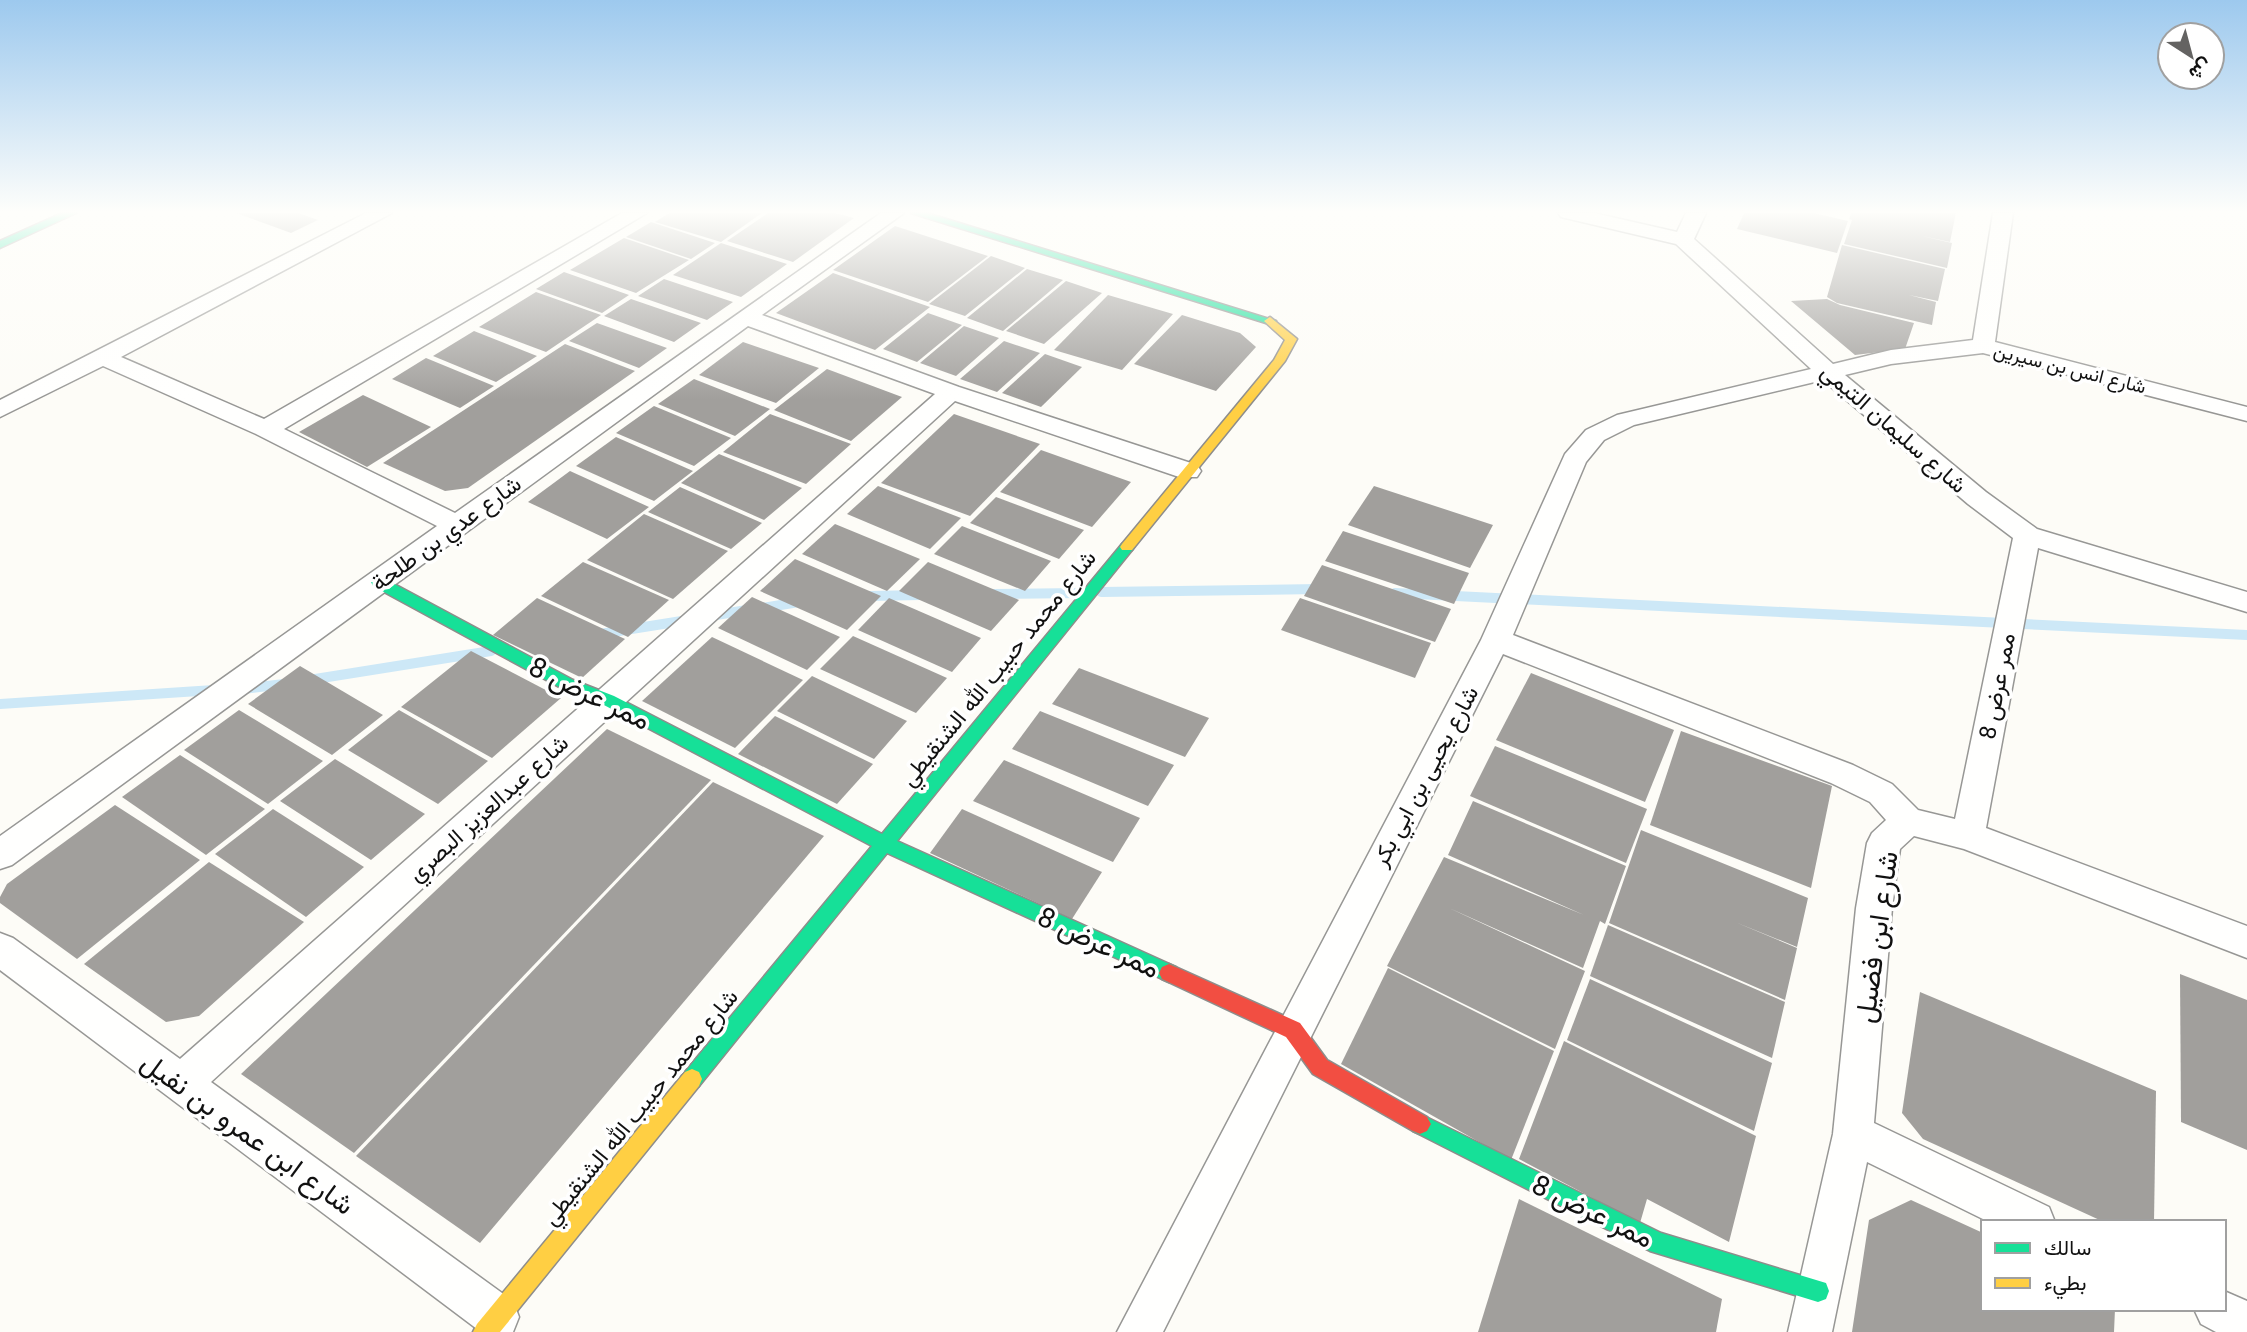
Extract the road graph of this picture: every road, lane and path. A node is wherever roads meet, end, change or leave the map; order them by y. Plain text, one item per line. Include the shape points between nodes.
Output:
1 (261, 275) edge
2 (530, 275) edge
3 (805, 275) edge
4 (1120, 275) edge
5 (1722, 275) edge
6 (1994, 275) edge
7 (745, 317) junction
8 (1983, 346) junction
9 (102, 357) junction
10 (1830, 374) junction
11 (951, 392) junction
12 (0, 410) edge
13 (2247, 414) edge
14 (265, 429) junction
15 (1188, 471) junction
16 (458, 525) junction
17 (2027, 535) junction
18 (378, 582) junction
19 (2247, 602) edge
20 (1496, 640) junction
21 (608, 700) junction
22 (1908, 821) junction
23 (1968, 836) junction
24 (885, 844) junction
25 (0, 855) edge
26 (2247, 942) edge
27 (0, 949) edge
28 (1293, 1030) junction
29 (181, 1084) junction
30 (1853, 1134) junction
31 (2030, 1220) edge
32 (1818, 1291) junction
33 (2220, 1311) edge
34 (491, 1324) edge
35 (2247, 1324) edge
36 (1139, 1332) edge
37 (1810, 1332) edge

1 - 9 street
2 - 14 street
3 - 7 street, شارع عدي بن طلحة
4 - 15 street, شارع محمد حبيب الله الشنقيطي via 1271,321 1291,339 1279,362
5 - 10 street, شارع سليمان التيمي
6 - 8 street, شارع انس بن سيرين
7 - 11 street
7 - 16 street, شارع عدي بن طلحة
8 - 10 street, شارع يحيى بن ابي بكر via 1891,357
8 - 13 street, شارع انس بن سيرين
9 - 12 street
9 - 14 street
10 - 17 street, شارع سليمان التيمي
10 - 20 street, شارع يحيى بن ابي بكر via 1626,420 1594,435 1574,460
11 - 15 street
11 - 21 street, شارع عبدالعزيز البصري
14 - 16 street
15 - 24 street, شارع محمد حبيب الله الشنقيطي
16 - 18 street, شارع عدي بن طلحة
17 - 19 street, شارع سليمان التيمي
17 - 23 street, ممر عرض 8
18 - 21 street, ممر عرض 8 via 567,684
18 - 25 street, شارع عدي بن طلحة
20 - 22 street via 1842,774 1881,793
20 - 28 street, شارع يحيى بن ابي بكر
21 - 24 street, ممر عرض 8
21 - 29 street, شارع عبدالعزيز البصري
22 - 23 street, شارع ابن فضيل
22 - 30 street, شارع ابن فضيل via 1884,843
23 - 26 street, شارع ابن فضيل
24 - 28 street, ممر عرض 8
24 - 34 street, شارع محمد حبيب الله الشنقيطي
27 - 29 street, شارع ابن عمرو بن نفيل
28 - 32 street, ممر عرض 8 via 1320,1067 1450,1141 1658,1243
28 - 36 street, شارع يحيى بن ابي بكر
29 - 34 street, شارع ابن عمرو بن نفيل
30 - 31 street
30 - 32 street, شارع ابن فضيل
32 - 37 street, شارع ابن فضيل
33 - 35 street

